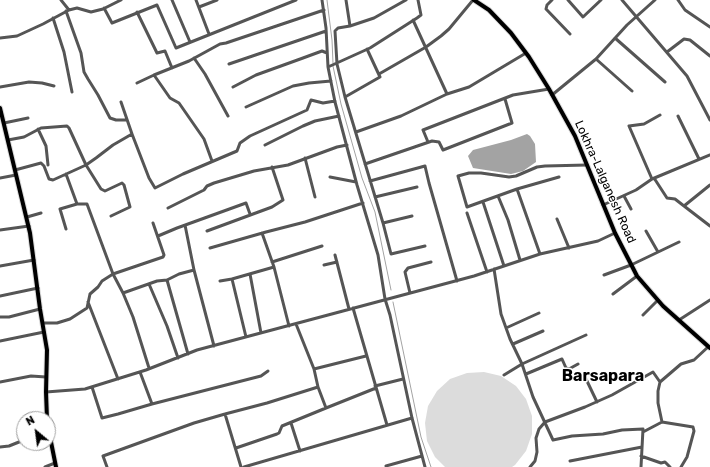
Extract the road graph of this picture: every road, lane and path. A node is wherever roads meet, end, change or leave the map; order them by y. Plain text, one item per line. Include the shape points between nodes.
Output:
1 (61, 0) edge
2 (121, 0) edge
3 (172, 0) edge
4 (196, 0) edge
5 (217, 0) edge
6 (296, 0) edge
7 (322, 0) edge
8 (346, 0) edge
9 (406, 0) edge
10 (418, 0) edge
11 (475, 0) edge
12 (552, 0) edge
13 (568, 0) edge
14 (600, 0) edge
15 (622, 0) edge
16 (678, 0) edge
17 (653, 1) edge
18 (199, 7) junction
19 (104, 8) junction
20 (324, 10) junction
21 (67, 11) junction
22 (137, 12) junction
23 (636, 16) junction
24 (53, 18) junction
25 (413, 20) junction
26 (350, 26) junction
27 (710, 27) edge
28 (326, 31) junction
29 (209, 34) junction
30 (570, 34) dead end
31 (0, 38) edge
32 (615, 38) junction
33 (190, 42) junction
34 (426, 47) junction
35 (367, 49) junction
36 (667, 52) junction
37 (328, 53) junction
38 (526, 53) junction
39 (710, 56) edge
40 (194, 58) junction
41 (596, 59) junction
42 (229, 64) dead end
43 (337, 64) junction
44 (329, 67) junction
45 (172, 68) junction
46 (379, 74) junction
47 (154, 75) junction
48 (331, 81) junction
49 (665, 82) dead end
50 (137, 83) dead end
51 (54, 86) dead end
52 (233, 86) dead end
53 (0, 87) edge
54 (549, 89) junction
55 (632, 91) dead end
56 (72, 92) dead end
57 (447, 94) junction
58 (552, 95) junction
59 (345, 97) junction
60 (505, 99) junction
61 (335, 101) junction
62 (121, 102) dead end
63 (246, 107) dead end
64 (0, 108) edge
65 (660, 115) dead end
66 (228, 116) dead end
67 (339, 116) junction
68 (678, 116) dead end
69 (28, 118) dead end
70 (127, 120) junction
71 (710, 120) edge
72 (4, 123) junction
73 (38, 129) junction
74 (0, 131) edge
75 (6, 132) junction
76 (356, 132) junction
77 (132, 134) junction
78 (8, 140) junction
79 (428, 142) junction
80 (265, 145) dead end
81 (347, 145) junction
82 (710, 155) edge
83 (305, 158) junction
84 (699, 159) junction
85 (212, 161) junction
86 (365, 164) junction
87 (48, 165) dead end
88 (86, 165) junction
89 (587, 165) junction
90 (272, 168) junction
91 (15, 170) junction
92 (66, 174) junction
93 (16, 175) junction
94 (330, 177) dead end
95 (558, 177) dead end
96 (0, 178) edge
97 (653, 179) junction
98 (370, 181) junction
99 (356, 182) junction
100 (710, 185) edge
101 (417, 186) dead end
102 (517, 189) junction
103 (498, 196) junction
104 (624, 196) junction
105 (315, 197) dead end
106 (375, 197) junction
107 (483, 202) junction
108 (363, 203) junction
109 (77, 204) junction
110 (603, 205) junction
111 (684, 206) junction
112 (168, 208) dead end
113 (631, 209) dead end
114 (41, 213) dead end
115 (467, 213) dead end
116 (250, 214) junction
117 (111, 216) dead end
118 (412, 216) dead end
119 (27, 217) junction
120 (557, 219) dead end
121 (153, 223) dead end
122 (383, 224) junction
123 (185, 225) junction
124 (29, 226) junction
125 (710, 226) edge
126 (66, 229) dead end
127 (0, 230) edge
128 (207, 231) dead end
129 (646, 231) dead end
130 (262, 233) junction
131 (615, 233) junction
132 (158, 236) junction
133 (679, 242) dead end
134 (322, 246) dead end
135 (426, 246) dead end
136 (210, 248) dead end
137 (569, 248) junction
138 (658, 252) junction
139 (540, 254) junction
140 (335, 256) dead end
141 (34, 260) junction
142 (520, 260) junction
143 (272, 262) junction
144 (337, 262) junction
145 (431, 262) dead end
146 (324, 265) dead end
147 (631, 265) junction
148 (0, 266) edge
149 (504, 266) junction
150 (274, 267) junction
151 (494, 269) junction
152 (194, 270) junction
153 (487, 272) junction
154 (113, 274) junction
155 (250, 274) junction
156 (604, 275) dead end
157 (637, 276) junction
158 (232, 279) junction
159 (167, 280) junction
160 (220, 280) dead end
161 (457, 281) junction
162 (149, 284) junction
163 (38, 288) junction
164 (410, 293) junction
165 (123, 294) junction
166 (613, 294) dead end
167 (0, 296) edge
168 (385, 299) junction
169 (658, 300) junction
170 (710, 300) edge
171 (88, 302) junction
172 (351, 308) junction
173 (40, 309) junction
174 (539, 313) dead end
175 (644, 315) dead end
176 (0, 318) edge
177 (679, 320) junction
178 (43, 324) junction
179 (296, 324) junction
180 (289, 326) junction
181 (506, 328) junction
182 (543, 331) dead end
183 (44, 332) junction
184 (261, 333) junction
185 (586, 335) dead end
186 (246, 337) junction
187 (0, 341) edge
188 (513, 344) junction
189 (214, 346) junction
190 (709, 347) edge
191 (188, 354) junction
192 (366, 356) junction
193 (178, 358) junction
194 (522, 364) junction
195 (578, 364) dead end
196 (149, 368) junction
197 (314, 370) junction
198 (268, 371) dead end
199 (140, 372) junction
200 (526, 374) junction
201 (504, 375) dead end
202 (46, 377) junction
203 (118, 379) junction
204 (403, 379) junction
205 (586, 379) dead end
206 (0, 382) edge
207 (660, 382) junction
208 (92, 387) junction
209 (318, 387) junction
210 (376, 387) junction
211 (46, 392) junction
212 (597, 402) junction
213 (152, 404) junction
214 (326, 408) junction
215 (47, 411) edge
216 (225, 414) junction
217 (412, 418) junction
218 (546, 422) junction
219 (662, 422) junction
220 (291, 423) junction
221 (386, 425) junction
222 (643, 432) junction
223 (16, 443) edge
224 (0, 447) edge
225 (642, 447) junction
226 (236, 448) junction
227 (300, 450) junction
228 (52, 451) edge
229 (422, 456) junction
230 (641, 456) junction
231 (570, 461) dead end
232 (55, 465) edge
233 (386, 466) edge
234 (45, 467) edge
235 (107, 467) edge
236 (242, 467) edge
237 (425, 467) edge
238 (530, 467) edge
239 (641, 467) edge
240 (670, 467) edge
241 (681, 467) edge

1 - 21 street
2 - 19 street
3 - 33 street
4 - 18 street
5 - 18 street
6 - 29 street
7 - 20 street
8 - 26 street
9 - 26 street via 374,18
10 - 25 street via 420,15
11 - 34 street via 449,29
11 - 38 main road, Lokhra-Lalganesh Road via 496,17
12 - 30 street via 546,10
13 - 14 street via 583,17
15 - 23 street
16 - 27 street via 685,10
17 - 23 street
18 - 29 street
19 - 21 street via 91,12 77,8
19 - 22 street via 112,23
20 - 28 street
20 - 40 street via 220,44
21 - 24 street
21 - 70 street via 88,80 110,118
22 - 33 street via 157,4 176,48
22 - 45 street via 156,53 165,50
23 - 32 street
23 - 36 street
24 - 31 street via 17,36
24 - 56 street via 64,52
25 - 34 street
25 - 35 street
26 - 43 street via 336,30
28 - 37 street
28 - 42 street
29 - 33 street
32 - 41 street
32 - 49 street
34 - 46 street
34 - 57 street
35 - 43 street
35 - 46 street
36 - 39 street via 684,39 690,40
36 - 71 street via 687,76
37 - 44 street
37 - 52 street via 322,51
38 - 54 main road, Lokhra-Lalganesh Road
38 - 57 street via 469,87
40 - 45 street
40 - 66 street
41 - 55 street
41 - 58 street
43 - 44 street
43 - 59 street
44 - 48 street
45 - 47 street
46 - 59 street via 380,77
47 - 50 street
47 - 85 street via 170,98 179,103 204,140
48 - 61 street
48 - 63 street via 293,86
51 - 53 street via 29,82
54 - 58 main road, Lokhra-Lalganesh Road
54 - 60 street
57 - 76 street via 401,116
58 - 89 main road, Lokhra-Lalganesh Road via 576,136
59 - 76 street
60 - 79 street via 423,130
60 - 79 street via 512,123 443,150 440,142
61 - 67 street
61 - 85 street via 323,103 311,100 308,110 250,136 240,143 237,151
62 - 70 street
64 - 72 main road
65 - 97 street via 644,124 629,126
67 - 80 street via 303,126
67 - 81 street
68 - 84 street
69 - 72 street
70 - 77 street
72 - 75 main road
73 - 78 street via 24,137
73 - 87 street via 46,146
73 - 88 street via 67,126
74 - 75 street
75 - 78 main road
76 - 86 street
77 - 85 street via 155,188
77 - 88 street
78 - 91 main road
79 - 86 street
81 - 83 street
81 - 99 street
82 - 84 street
83 - 90 street
83 - 105 street
84 - 97 street
86 - 98 street
88 - 92 street
88 - 117 street via 102,191 124,185 130,207
89 - 107 street via 541,166 509,177 481,173 458,176 467,207
89 - 110 main road, Lokhra-Lalganesh Road
90 - 112 street via 254,170 214,183
90 - 116 street via 283,200 272,207
91 - 92 street via 41,163 49,179 53,180
91 - 93 main road
92 - 109 street
93 - 96 street
93 - 119 main road
94 - 99 street
95 - 102 street
97 - 104 street
97 - 111 street via 667,199 675,199
98 - 106 street
98 - 161 street via 425,166
99 - 108 street
100 - 111 street
101 - 106 street
102 - 103 street
102 - 139 street
103 - 107 street
103 - 142 street
104 - 110 street
104 - 113 street
106 - 122 street
107 - 149 street
108 - 130 street
108 - 168 street via 378,255
109 - 126 street via 60,209
109 - 154 street via 87,204 89,207
110 - 131 main road, Lokhra-Lalganesh Road
111 - 125 street
114 - 119 street
115 - 153 street
116 - 123 street via 246,203
116 - 128 street
118 - 122 street
119 - 124 main road
120 - 137 street
121 - 132 street
122 - 135 street via 391,254
123 - 132 street
123 - 152 street
124 - 127 street
124 - 141 main road
129 - 138 street
130 - 136 street
130 - 143 street
131 - 137 street via 598,241
131 - 147 main road, Lokhra-Lalganesh Road
132 - 154 street via 163,257
133 - 138 street
134 - 143 street
137 - 139 street
138 - 147 street
139 - 142 street
140 - 144 street
141 - 148 street
141 - 163 main road
142 - 149 street
143 - 150 street
144 - 146 street
144 - 172 street
145 - 164 street via 408,268 405,272
147 - 156 street
147 - 157 main road, Lokhra-Lalganesh Road
149 - 151 street
150 - 155 street
150 - 180 street
151 - 153 street
151 - 181 street via 500,313
152 - 159 street
152 - 189 street
153 - 161 street
154 - 165 street
154 - 171 street via 90,294
155 - 158 street
155 - 184 street
157 - 166 street
157 - 169 main road, Lokhra-Lalganesh Road
158 - 160 street
158 - 186 street
159 - 162 street
159 - 191 street
161 - 164 street
162 - 165 street
162 - 193 street
163 - 167 street
163 - 173 main road
164 - 168 street
165 - 196 street
168 - 172 street
168 - 204 street
169 - 175 street
169 - 177 main road, Lokhra-Lalganesh Road
170 - 177 street
171 - 178 street via 86,308 70,319
171 - 203 street
172 - 179 street
172 - 192 street
173 - 176 street
173 - 178 main road
174 - 181 street
177 - 190 main road, Lokhra-Lalganesh Road
178 - 183 main road
179 - 180 street
179 - 197 street
180 - 184 street
181 - 188 street
182 - 188 street
183 - 187 street
183 - 202 main road via 47,350
184 - 186 street
185 - 194 street
186 - 189 street
188 - 194 street
189 - 191 street
190 - 207 street via 694,360 681,364
191 - 193 street
192 - 197 street
192 - 210 street
193 - 196 street
194 - 200 street
194 - 201 street
195 - 200 street via 569,369 562,359
196 - 199 street
197 - 209 street
198 - 213 street via 261,376
199 - 203 street
199 - 213 street
200 - 218 street via 533,397
202 - 206 street via 31,376
202 - 211 main road
203 - 208 street
204 - 210 street
204 - 217 street
205 - 212 street
207 - 212 street via 653,372
207 - 219 street via 658,403
208 - 211 street via 85,390
208 - 213 street via 102,418
209 - 214 street
209 - 216 street
210 - 214 street
210 - 221 street
211 - 215 main road
212 - 218 street
214 - 220 street
216 - 226 street
216 - 235 street via 103,456
217 - 221 street
217 - 229 street
218 - 222 street via 553,440 622,430 643,429
218 - 238 street via 539,429 535,461
219 - 222 street
219 - 241 street via 693,427 687,457
220 - 226 street via 282,426 277,434
220 - 227 street
221 - 227 street
222 - 225 street
223 - 224 street
225 - 230 street
225 - 231 street
226 - 236 street
227 - 236 street
228 - 232 main road
229 - 233 street
229 - 237 street
230 - 239 street
230 - 240 street via 661,463 664,461
232 - 234 street

